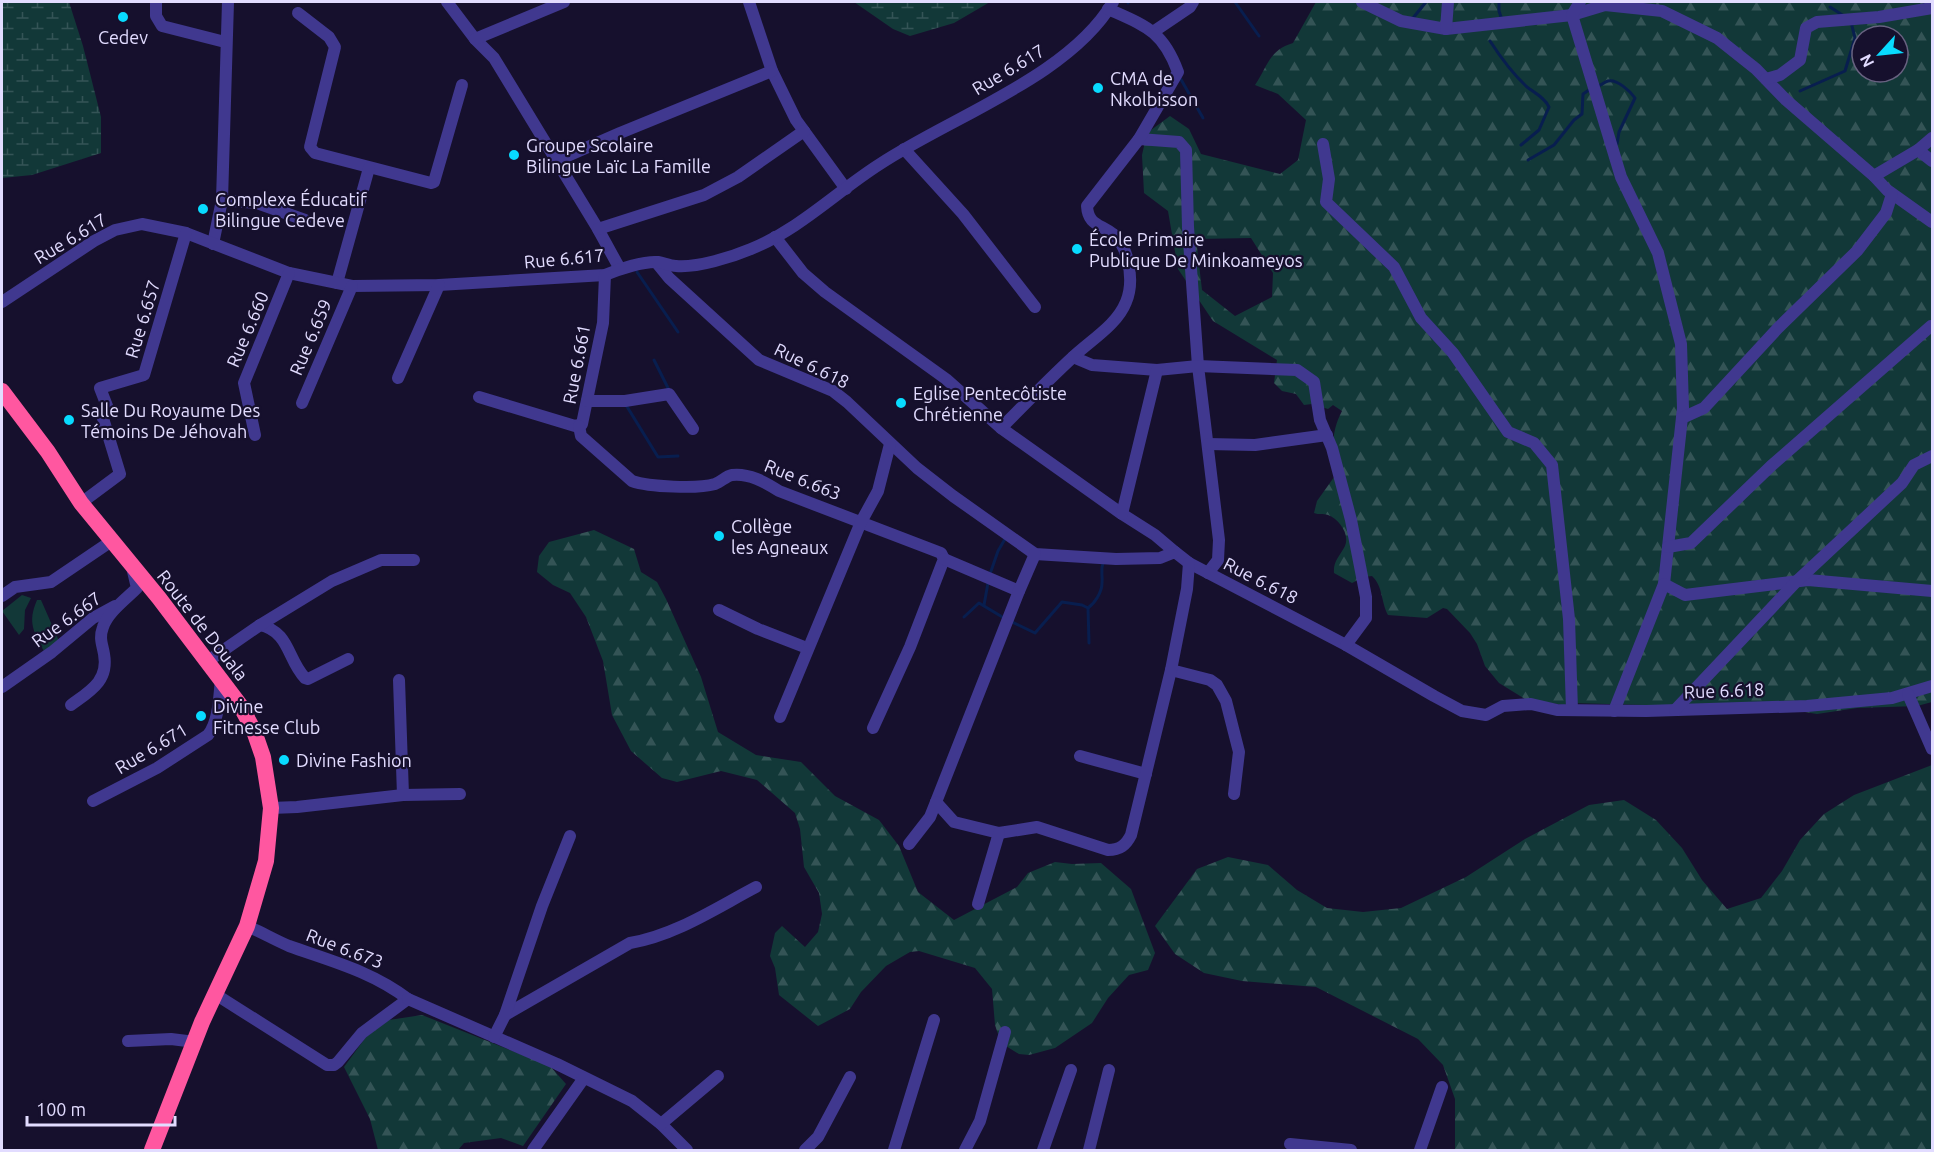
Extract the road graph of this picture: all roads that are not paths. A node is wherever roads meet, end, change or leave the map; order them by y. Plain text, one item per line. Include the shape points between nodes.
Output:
1 (156, 2) edge
2 (228, 2) edge
3 (447, 2) edge
4 (564, 2) edge
5 (749, 2) edge
6 (1193, 2) edge
7 (1362, 2) edge
8 (1448, 2) edge
9 (1580, 2) edge
10 (1110, 5) edge
11 (1932, 8) edge
12 (298, 13) dead end
13 (1572, 15) junction
14 (1446, 29) junction
15 (1153, 32) junction
16 (475, 39) junction
17 (225, 42) junction
18 (772, 71) junction
19 (1766, 79) junction
20 (462, 85) dead end
21 (804, 131) junction
22 (1932, 138) edge
23 (1140, 140) junction
24 (1323, 144) dead end
25 (904, 149) junction
26 (1918, 150) junction
27 (556, 161) junction
28 (1932, 161) edge
29 (369, 168) junction
30 (1874, 176) junction
31 (846, 189) junction
32 (1892, 194) junction
33 (222, 200) junction
34 (305, 220) dead end
35 (1932, 222) edge
36 (598, 229) junction
37 (186, 233) junction
38 (775, 237) junction
39 (213, 244) junction
40 (656, 262) junction
41 (620, 269) junction
42 (289, 273) junction
43 (605, 274) junction
44 (337, 283) junction
45 (439, 285) junction
46 (352, 286) junction
47 (2, 302) edge
48 (1035, 307) dead end
49 (1931, 326) dead end
50 (1073, 357) junction
51 (1198, 366) junction
52 (1157, 369) junction
53 (398, 378) dead end
54 (2, 391) edge
55 (479, 397) dead end
56 (587, 401) junction
57 (302, 403) dead end
58 (1682, 418) junction
59 (579, 426) junction
60 (1001, 428) junction
61 (693, 429) dead end
62 (255, 435) dead end
63 (1327, 435) junction
64 (890, 444) junction
65 (1208, 444) junction
66 (1932, 456) edge
67 (81, 502) junction
68 (1122, 514) junction
69 (861, 522) junction
70 (113, 540) junction
71 (1668, 547) junction
72 (1175, 552) junction
73 (1035, 554) junction
74 (944, 559) junction
75 (414, 560) dead end
76 (1189, 563) junction
77 (132, 566) junction
78 (1208, 573) junction
79 (1797, 581) junction
80 (1664, 584) junction
81 (1019, 591) junction
82 (1932, 591) edge
83 (2, 596) edge
84 (123, 601) junction
85 (719, 610) dead end
86 (260, 625) junction
87 (1347, 645) junction
88 (807, 648) junction
89 (348, 659) dead end
90 (208, 661) junction
91 (1171, 670) junction
92 (221, 680) junction
93 (399, 680) dead end
94 (1932, 686) edge
95 (2, 687) edge
96 (1908, 694) junction
97 (71, 705) dead end
98 (1572, 710) junction
99 (1675, 710) junction
100 (1614, 711) junction
101 (780, 717) dead end
102 (873, 728) dead end
103 (1932, 749) edge
104 (1080, 756) dead end
105 (1146, 774) junction
106 (460, 794) dead end
107 (1234, 794) dead end
108 (403, 795) junction
109 (93, 801) dead end
110 (936, 802) junction
111 (271, 808) junction
112 (999, 833) junction
113 (570, 836) dead end
114 (909, 844) dead end
115 (756, 887) dead end
116 (978, 904) dead end
117 (247, 926) junction
118 (215, 994) junction
119 (408, 999) junction
120 (505, 1015) junction
121 (934, 1020) dead end
122 (1005, 1032) dead end
123 (494, 1037) junction
124 (128, 1041) dead end
125 (195, 1042) junction
126 (1071, 1070) dead end
127 (1110, 1070) dead end
128 (718, 1076) dead end
129 (850, 1077) dead end
130 (584, 1078) junction
131 (1442, 1087) dead end
132 (661, 1124) junction
133 (1290, 1144) dead end
134 (152, 1150) edge
135 (533, 1150) edge
136 (687, 1150) edge
137 (805, 1150) edge
138 (894, 1150) edge
139 (965, 1150) edge
140 (1043, 1150) edge
141 (1089, 1150) edge
142 (1351, 1150) edge
143 (1420, 1150) edge

1 - 17 street via 156,16 162,26
2 - 17 street
3 - 16 street
4 - 16 street
5 - 18 street
6 - 15 street
7 - 14 street via 1401,21
8 - 14 street
9 - 13 street
10 - 15 street
10 - 25 street, Rue 6.617 via 1087,36 1063,57
11 - 19 street via 1817,22 1806,28 1800,60 1780,75
12 - 29 street via 335,46 310,147 315,153
13 - 14 street
13 - 19 street via 1605,5 1662,10 1717,38
13 - 58 street via 1621,177 1658,253 1681,344
15 - 23 street via 1172,55 1178,72
16 - 27 street via 494,58
17 - 33 street
18 - 21 street
18 - 27 street
19 - 30 street
20 - 29 street via 434,182
21 - 31 street
21 - 36 street via 738,177 704,195
22 - 26 street
23 - 50 street via 1087,206 1092,221 1119,240 1127,259 1131,280 1126,302 1114,322
23 - 51 street via 1179,142 1186,150
24 - 98 street via 1329,179 1326,202 1394,267 1421,318 1453,353 1508,432 1534,443 1552,465 1569,619
25 - 31 street, Rue 6.617
25 - 48 street via 963,214
26 - 28 street
26 - 30 street
27 - 36 street
29 - 44 street
30 - 32 street
31 - 38 street, Rue 6.617
32 - 35 street
32 - 58 street via 1886,213 1857,251 1704,408
33 - 34 street via 257,203
33 - 39 street
36 - 41 street
37 - 39 street, Rue 6.617
37 - 47 street, Rue 6.617 via 142,224 116,230
37 - 67 street, Rue 6.657 via 144,375 100,388 107,406 102,415 120,474
38 - 40 street, Rue 6.617 via 726,258 677,266
38 - 60 street, Rue 6.618 via 803,273 825,292 946,379
39 - 42 street, Rue 6.617
40 - 41 street, Rue 6.617
40 - 64 street, Rue 6.618 via 759,360 833,391
41 - 43 street, Rue 6.617
42 - 44 street, Rue 6.617
42 - 62 street, Rue 6.660 via 244,383
43 - 45 street, Rue 6.617
43 - 56 street, Rue 6.661 via 603,323
44 - 46 street, Rue 6.617
45 - 46 street, Rue 6.617
45 - 53 street
46 - 57 street, Rue 6.659
49 - 71 street via 1771,466 1691,543
50 - 52 street via 1092,365
50 - 60 street
51 - 52 street
51 - 63 street via 1298,369 1314,382 1320,420
51 - 65 street
52 - 68 street
54 - 67 highway, Route de Douala
55 - 59 street, Rue 6.661
56 - 59 street, Rue 6.661
56 - 61 street via 625,401 669,394
58 - 71 street
59 - 69 street, Rue 6.663 via 581,436 632,481 642,485 700,487 731,475 760,479 779,491
60 - 68 street, Rue 6.618
63 - 65 street via 1255,445
63 - 87 street via 1351,520 1366,597 1366,618
64 - 69 street via 878,491
64 - 73 street, Rue 6.618 via 952,496
65 - 78 street via 1219,540 1218,560
66 - 79 street via 1914,465 1902,483
67 - 70 highway, Route de Douala
68 - 72 street, Rue 6.618
69 - 74 street, Rue 6.663 via 941,553
69 - 88 street
70 - 77 highway, Route de Douala
70 - 83 street, Rue 6.667 via 51,582 15,587
71 - 80 street
72 - 73 street via 1160,558 1126,559
72 - 76 street, Rue 6.618
73 - 81 street
74 - 81 street, Rue 6.663
74 - 102 street
75 - 86 street via 381,560 367,565 332,581
76 - 78 street, Rue 6.618
76 - 91 street
77 - 84 street via 137,588
77 - 90 highway, Route de Douala
78 - 87 street, Rue 6.618
79 - 80 street via 1686,595
79 - 82 street
79 - 99 street
80 - 100 street
81 - 110 street
84 - 95 street, Rue 6.667 via 93,618
84 - 97 street via 104,623 100,638 104,671 98,686
85 - 88 street
86 - 89 street via 276,631 305,678
86 - 90 street
87 - 98 street, Rue 6.618 via 1462,711 1486,715 1503,706 1531,704
88 - 101 street
90 - 92 highway, Route de Douala
91 - 105 street
91 - 107 street via 1210,680 1226,701 1239,753
92 - 109 street, Rue 6.671 via 215,720 208,735 157,768
92 - 111 highway, Route de Douala via 254,731
93 - 108 street
94 - 96 street, Rue 6.618
96 - 99 street, Rue 6.618 via 1808,706
96 - 103 street
98 - 100 street, Rue 6.618
99 - 100 street, Rue 6.618
104 - 105 street
105 - 112 street via 1131,835 1117,850 1037,826
106 - 108 street
108 - 111 street
110 - 112 street via 954,822
110 - 114 street via 930,817
111 - 117 highway, Route de Douala via 266,861
112 - 116 street
113 - 120 street
115 - 120 street via 671,932 630,943
117 - 118 highway, Route de Douala
117 - 119 street, Rue 6.673 via 286,945 361,971
118 - 119 street via 327,1065 338,1062 362,1033
118 - 125 highway, Route de Douala
119 - 123 street, Rue 6.673
120 - 123 street
121 - 138 street
122 - 139 street via 981,1121
123 - 130 street, Rue 6.673
124 - 125 street
125 - 134 highway, Route de Douala
126 - 140 street
127 - 141 street
128 - 132 street
129 - 137 street via 818,1137
130 - 132 street, Rue 6.673 via 632,1101
130 - 135 street
131 - 143 street
132 - 136 street, Rue 6.673
133 - 142 street

